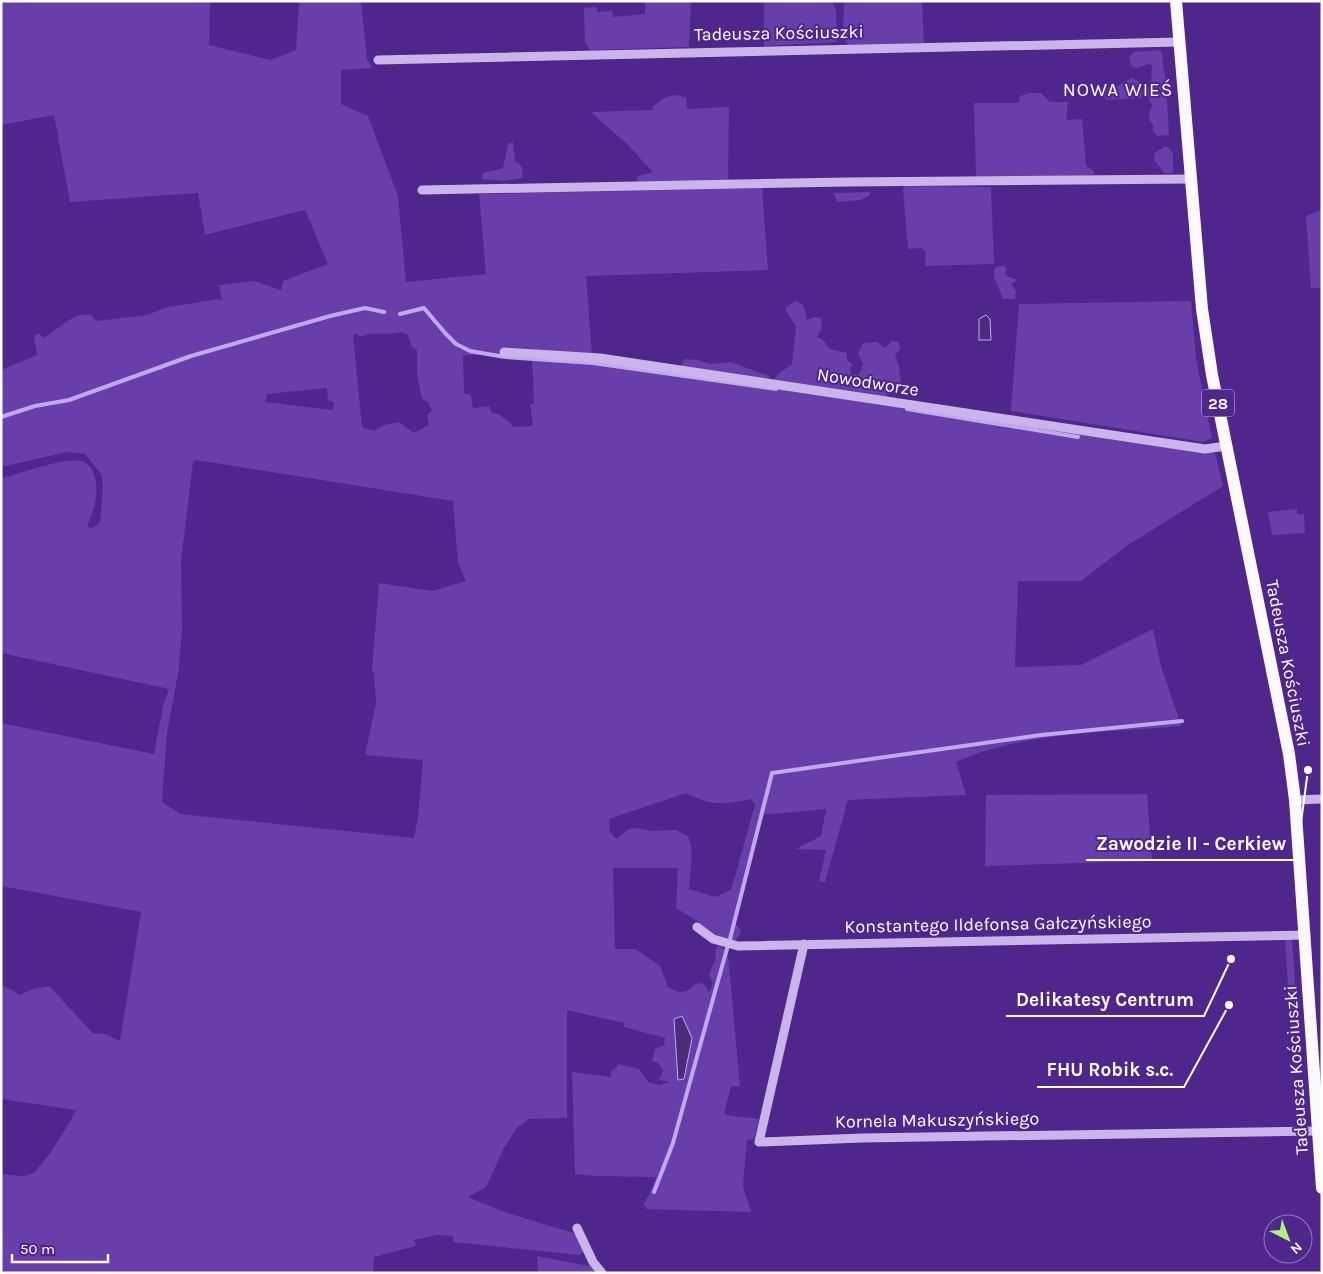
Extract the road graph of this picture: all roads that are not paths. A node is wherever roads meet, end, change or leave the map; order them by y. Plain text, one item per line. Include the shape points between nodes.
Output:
1 (1176, 1) edge
2 (1179, 42) junction
3 (378, 60) dead end
4 (1191, 179) junction
5 (422, 190) dead end
6 (504, 352) dead end
7 (1226, 446) junction
8 (1322, 799) edge
9 (1295, 800) junction
10 (697, 927) dead end
11 (1306, 935) junction
12 (804, 944) junction
13 (1318, 1131) junction
14 (1322, 1188) edge
15 (578, 1228) dead end
16 (602, 1273) edge

1 - 2 main road, Tadeusza Kościuszki / 28
2 - 3 street, Tadeusza Kościuszki
2 - 4 main road, Tadeusza Kościuszki / 28
4 - 5 street
4 - 7 main road, Tadeusza Kościuszki / 28 via 1202,309
6 - 7 street, Nowodworze via 600,358 1205,449
7 - 9 main road, Tadeusza Kościuszki / 28
8 - 9 street
9 - 11 main road, Tadeusza Kościuszki / 28
10 - 12 street, Konstantego Ildefonsa Gałczyńskiego via 713,939 738,946
11 - 12 street, Konstantego Ildefonsa Gałczyńskiego
11 - 13 main road, Tadeusza Kościuszki / 28
12 - 13 street, Kornela Makuszyńskiego via 759,1142
13 - 14 main road, Tadeusza Kościuszki / 28
15 - 16 street via 593,1262

